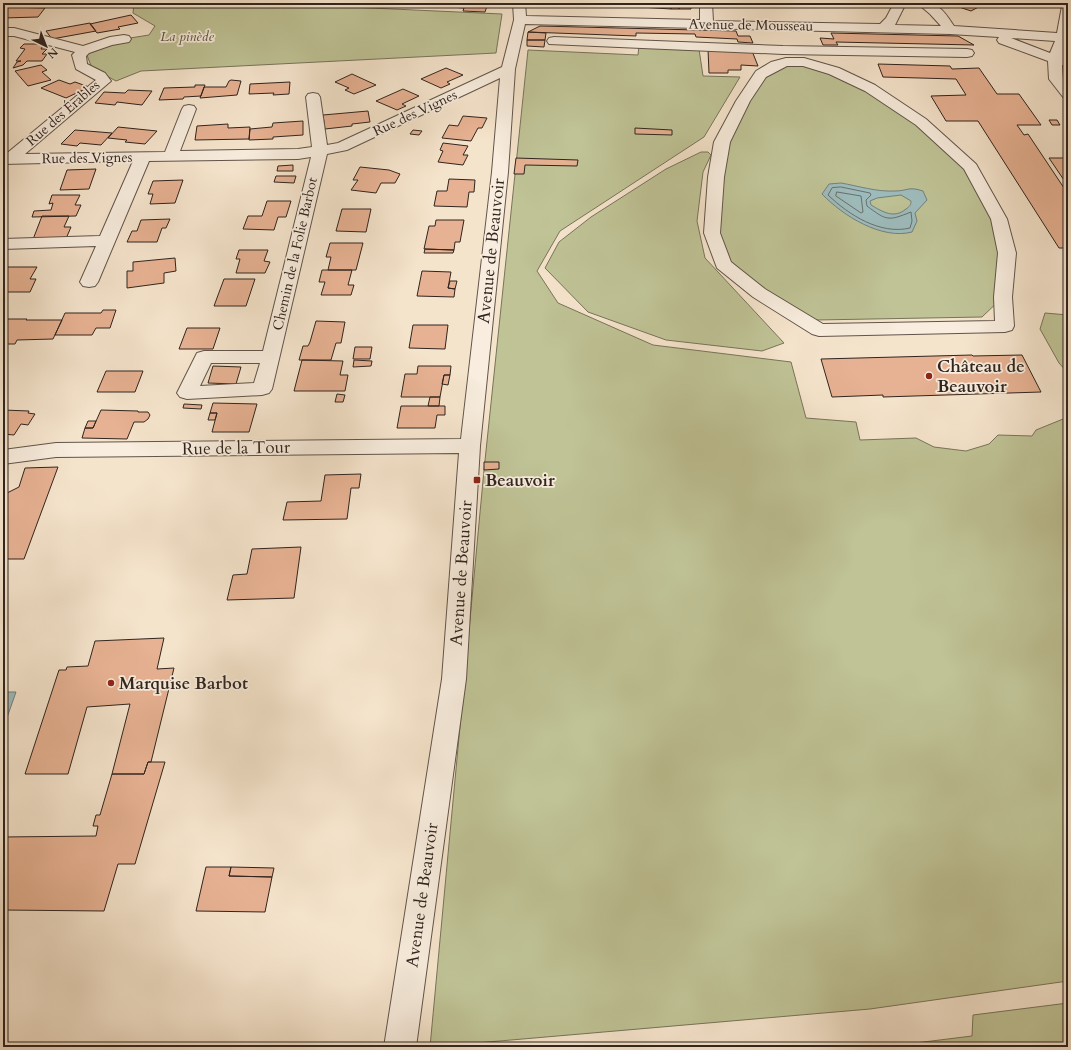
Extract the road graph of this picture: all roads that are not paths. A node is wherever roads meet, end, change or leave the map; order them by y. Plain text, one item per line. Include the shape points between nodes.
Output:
1 (519, 3) edge
2 (706, 3) edge
3 (900, 3) edge
4 (923, 3) edge
5 (1066, 3) edge
6 (1068, 6) edge
7 (520, 20) junction
8 (707, 24) junction
9 (779, 26) junction
10 (884, 28) junction
11 (950, 30) junction
12 (3, 32) edge
13 (982, 32) junction
14 (1066, 38) edge
15 (124, 39) dead end
16 (554, 41) dead end
17 (84, 50) junction
18 (967, 53) dead end
19 (785, 56) junction
20 (1062, 60) edge
21 (508, 69) junction
22 (1065, 87) edge
23 (313, 97) dead end
24 (189, 109) dead end
25 (320, 151) junction
26 (143, 156) junction
27 (171, 156) junction
28 (6, 159) edge
29 (106, 241) junction
30 (3, 244) edge
31 (89, 282) dead end
32 (271, 357) dead end
33 (470, 446) junction
34 (3, 457) edge
35 (400, 1047) edge

1 - 7 street, Avenue de Beauvoir
2 - 8 street
3 - 10 street via 892,20
4 - 11 street via 931,7
5 - 6 street
6 - 14 street
7 - 8 street, Avenue de Mousseau
7 - 21 street, Avenue de Beauvoir
8 - 9 street, Avenue de Mousseau
9 - 10 street, Avenue de Mousseau
9 - 19 street
10 - 11 street, Avenue de Mousseau
11 - 13 street, Avenue de Mousseau
12 - 17 street via 14,32
13 - 14 street, Avenue de Mousseau
13 - 20 street, Avenue de Mousseau
14 - 20 street
15 - 17 street
16 - 19 street
17 - 28 street, Rue des Érables via 79,55 81,66 100,76 104,81
18 - 19 street
19 - 19 street via 826,69 870,88 921,122 971,167 999,219 1007,253 1005,326 819,330 759,294 722,264 712,233 716,177 722,142 743,101 761,74
20 - 22 street via 1056,79
21 - 25 street, Rue des Vignes via 342,147
21 - 33 street, Avenue de Beauvoir via 500,172
23 - 25 street
24 - 27 street
25 - 27 street, Rue des Vignes via 298,154
25 - 32 street, Chemin de la Folie Barbot
26 - 27 street, Rue des Vignes
26 - 28 street, Rue des Vignes
26 - 29 street
29 - 30 street
29 - 31 street
33 - 34 street, Rue de la Tour via 56,450
33 - 35 street, Avenue de Beauvoir via 454,679

